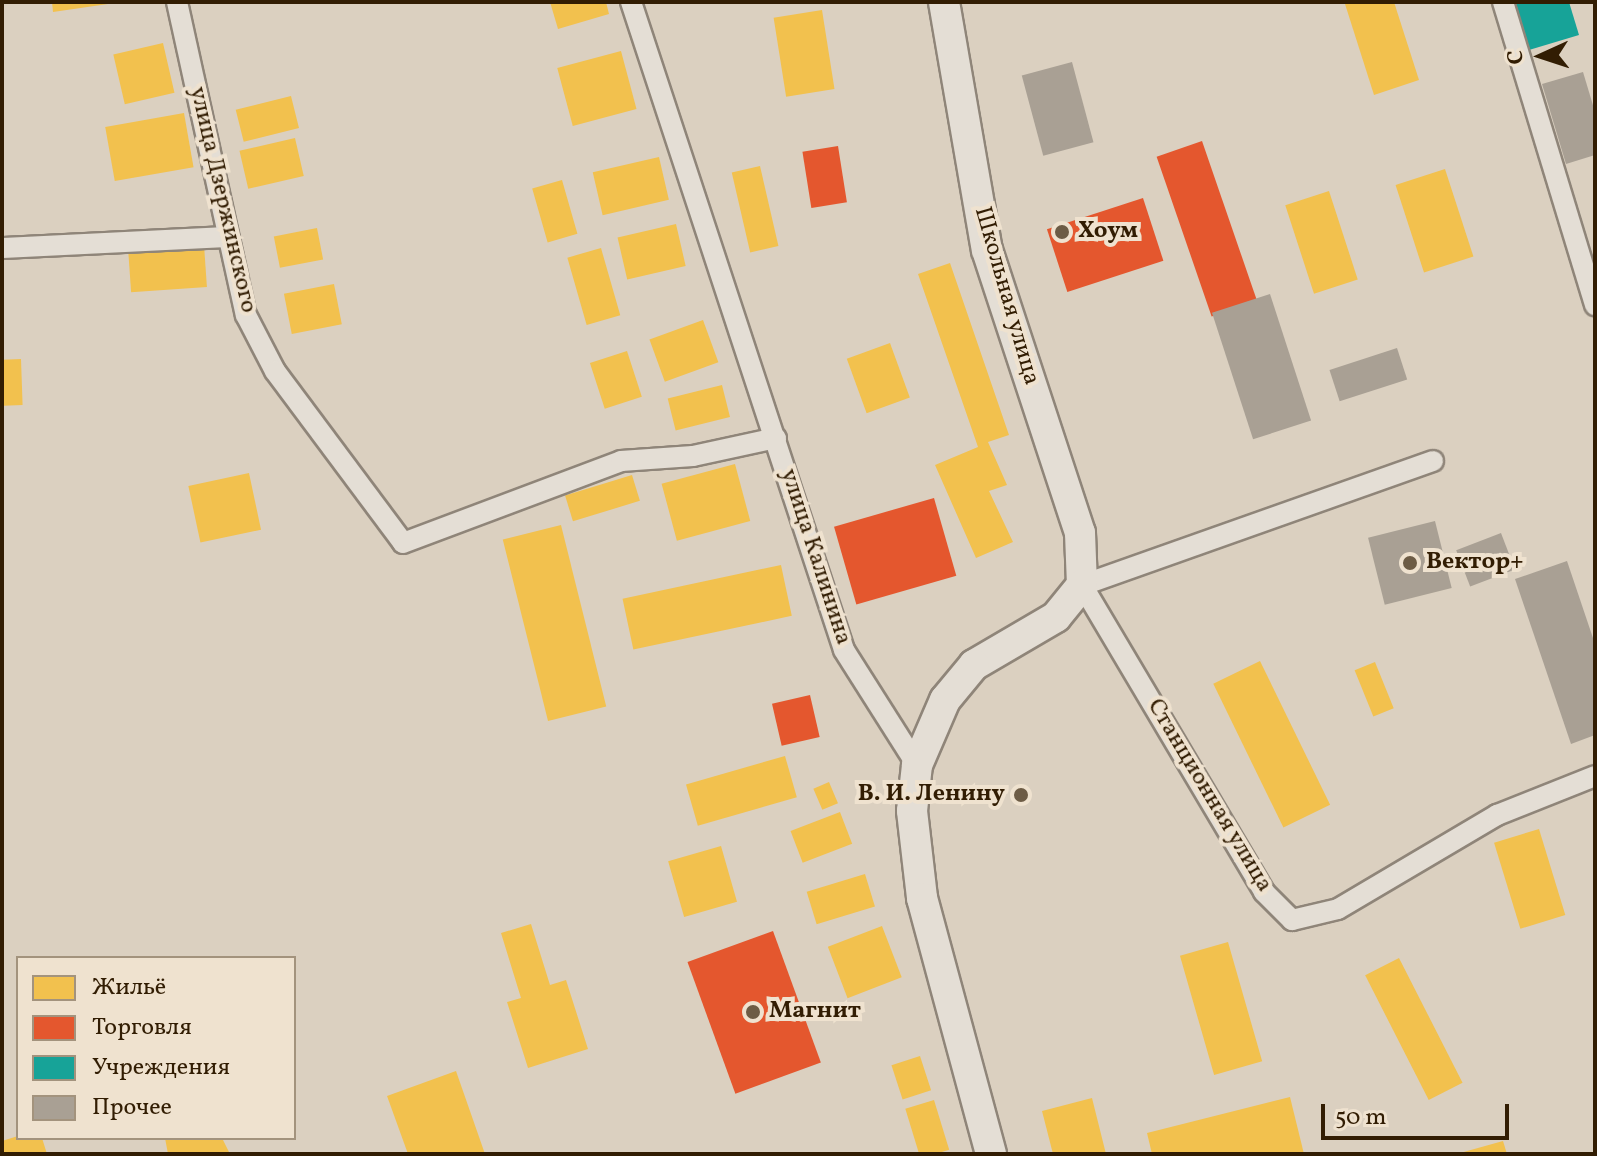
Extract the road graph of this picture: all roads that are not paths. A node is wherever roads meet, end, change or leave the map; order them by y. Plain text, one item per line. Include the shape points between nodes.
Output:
1 (177, 2) edge
2 (631, 2) edge
3 (944, 2) edge
4 (1503, 2) edge
5 (227, 237) junction
6 (2, 248) edge
7 (1595, 305) edge
8 (776, 438) junction
9 (1433, 461) dead end
10 (1082, 585) junction
11 (917, 765) junction
12 (1595, 776) edge
13 (991, 1154) edge

1 - 5 street, улица Дзержинского
2 - 8 street, улица Калинина
3 - 10 main road, Школьная улица via 987,250 1080,533
4 - 7 street
5 - 6 street
5 - 8 street, улица Дзержинского via 246,315 275,371 403,543 621,461 693,456
8 - 11 street, улица Калинина via 844,650
9 - 10 street
10 - 11 main road via 1056,617 974,665 945,700
10 - 12 street, Станционная улица via 1264,892 1292,920 1338,909 1497,815
11 - 13 main road via 912,811 922,898

